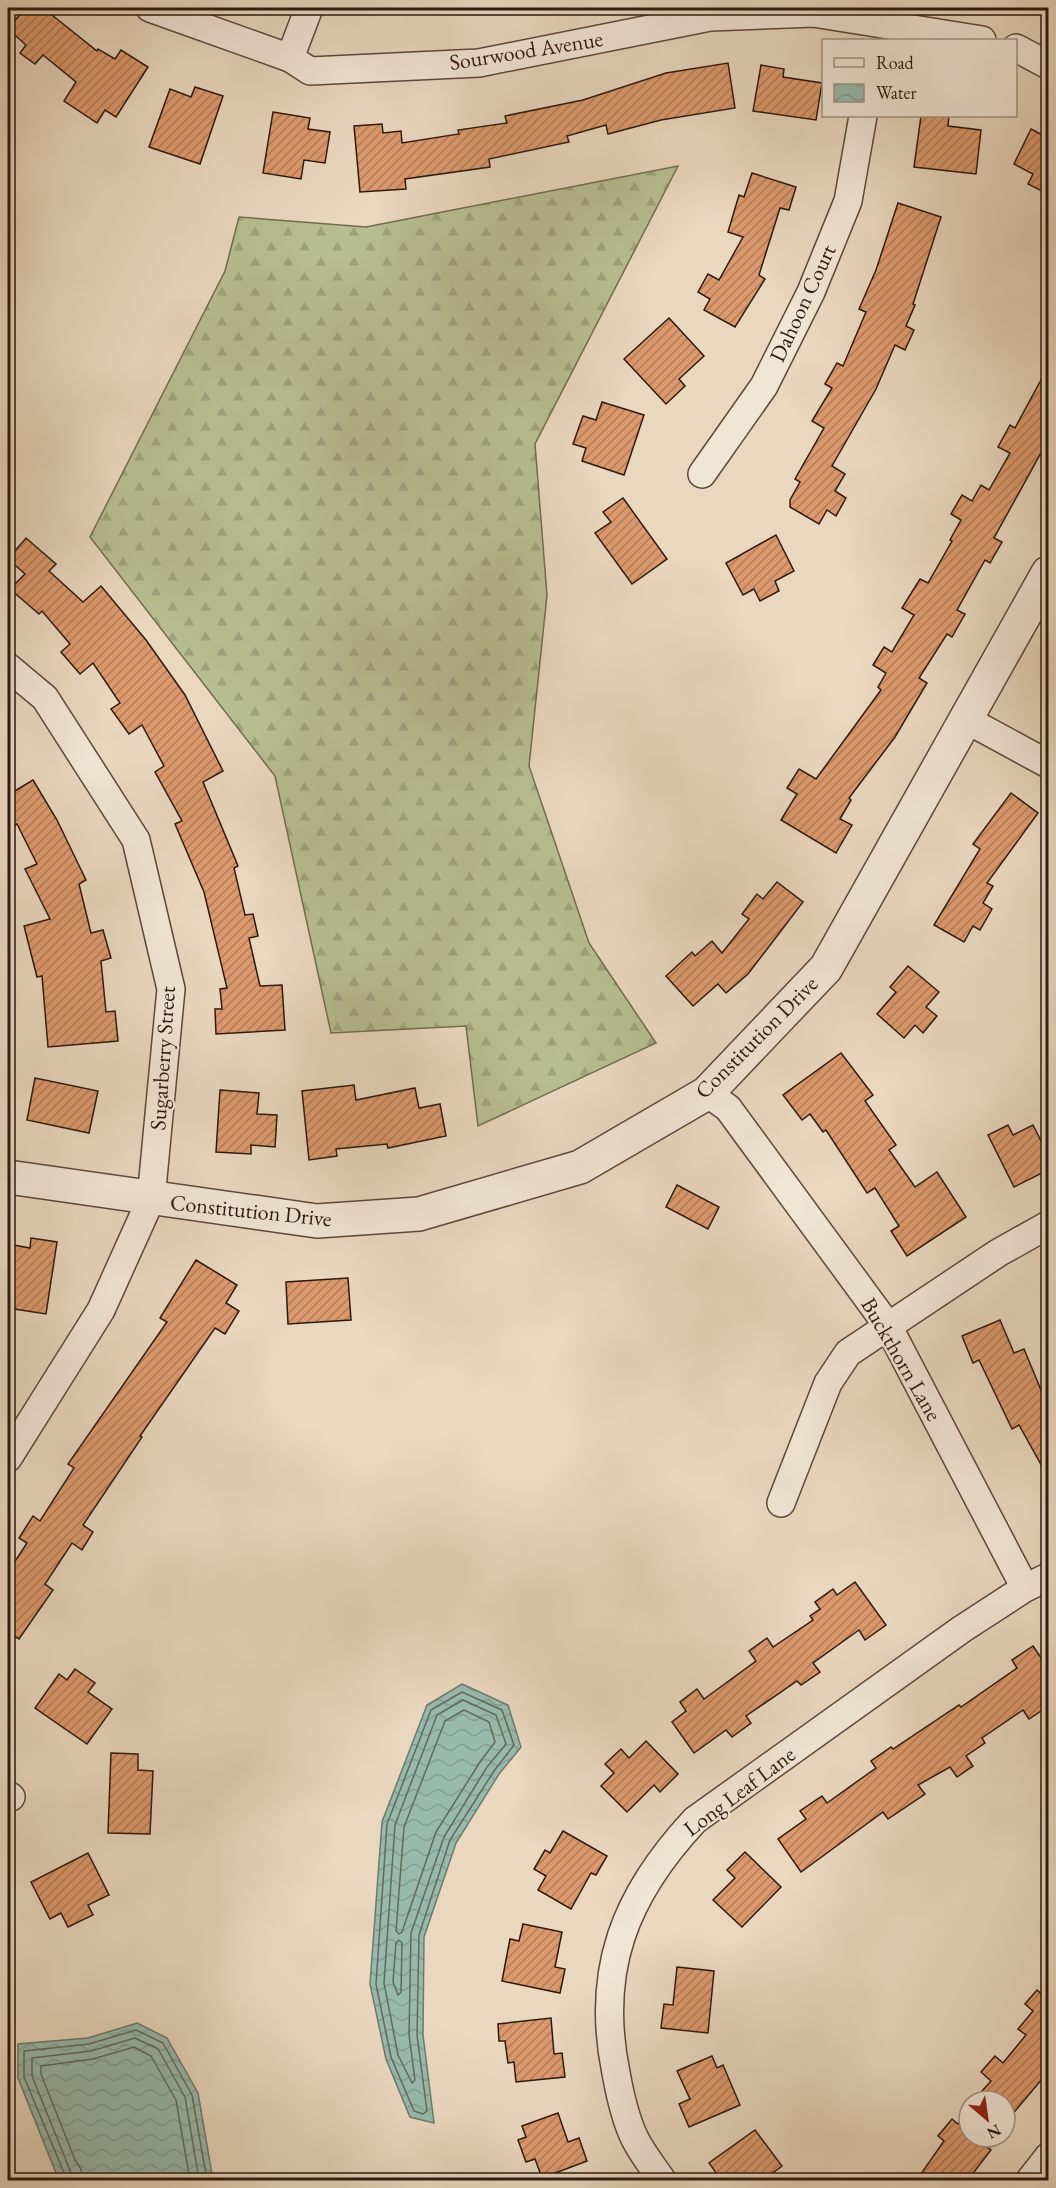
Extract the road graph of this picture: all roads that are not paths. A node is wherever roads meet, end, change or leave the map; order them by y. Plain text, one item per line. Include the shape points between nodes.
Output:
1 (150, 8) edge
2 (309, 8) edge
3 (877, 32) edge
4 (969, 39) edge
5 (1017, 49) edge
6 (290, 58) junction
7 (1048, 65) edge
8 (863, 117) edge
9 (702, 474) dead end
10 (1048, 573) edge
11 (8, 668) edge
12 (968, 720) junction
13 (1048, 764) edge
14 (706, 1093) junction
15 (8, 1177) edge
16 (151, 1199) junction
17 (1048, 1224) edge
18 (888, 1326) junction
19 (8, 1458) edge
20 (781, 1503) dead end
21 (1037, 1582) edge
22 (1048, 2157) edge
23 (662, 2181) edge
24 (1030, 2181) edge

1 - 6 street, Sourwood Avenue
2 - 6 street
3 - 4 street, Sourwood Avenue
3 - 6 street, Sourwood Avenue via 813,13 710,17 479,63 310,72
5 - 7 street
8 - 9 street, Dahoon Court via 848,201 811,292 764,386
10 - 12 street, Constitution Drive
11 - 16 street, Sugarberry Street via 45,699 136,840 171,989
12 - 13 street
12 - 14 street, Constitution Drive via 826,968
14 - 16 street, Constitution Drive via 580,1167 419,1214 317,1221
14 - 18 street, Buckthorn Lane via 728,1108
15 - 16 street, Constitution Drive
16 - 19 street, Sugarberry Street via 101,1310
17 - 18 street
18 - 20 street via 848,1353 828,1383
18 - 21 street, Buckthorn Lane
21 - 23 street, Long Leaf Lane via 953,1636 695,1820 664,1853 639,1894 621,1937 609,1987 609,2040 620,2095 635,2138
22 - 24 street

